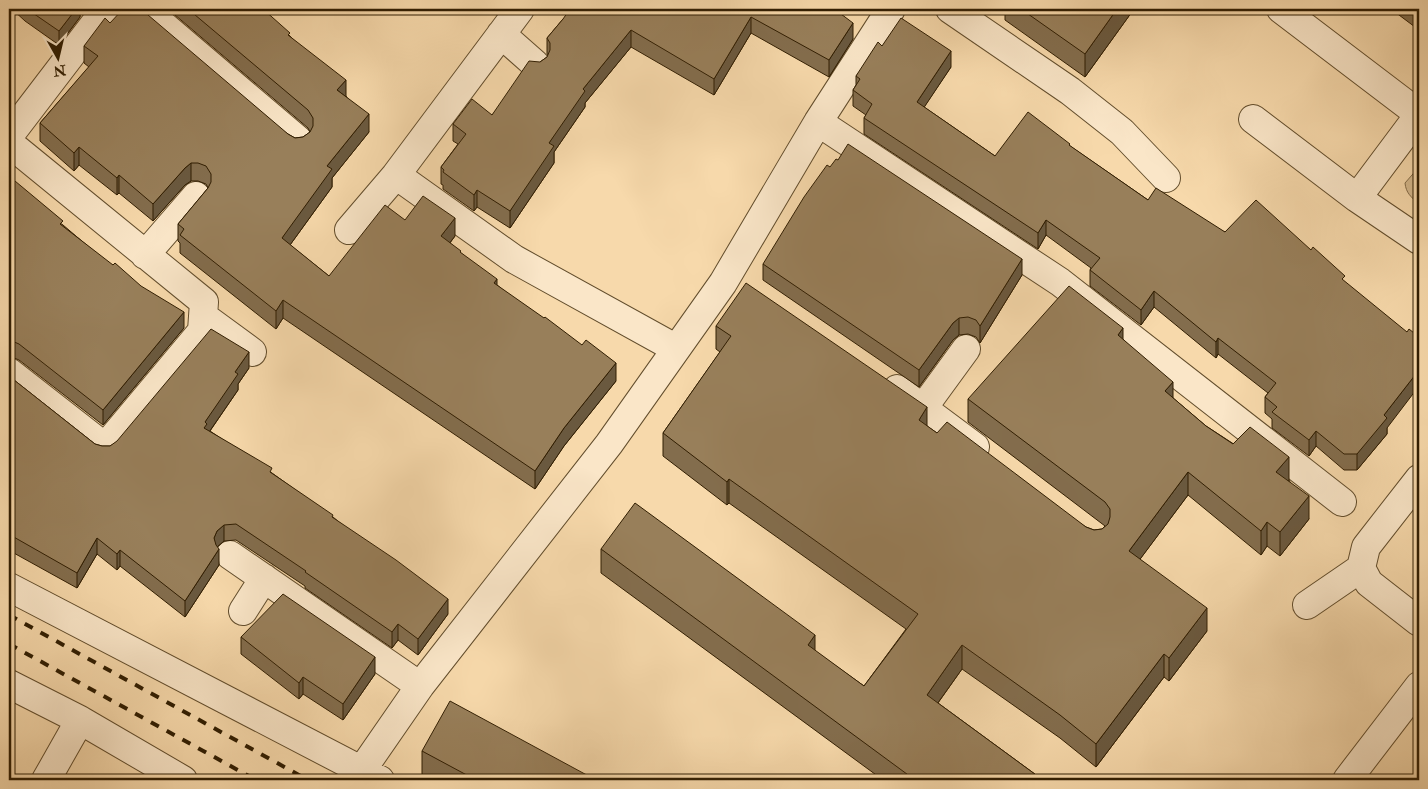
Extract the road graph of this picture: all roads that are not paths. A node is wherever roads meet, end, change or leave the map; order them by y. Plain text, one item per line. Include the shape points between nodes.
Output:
1 (106, 9) edge
2 (144, 9) edge
3 (520, 9) edge
4 (891, 9) edge
5 (950, 9) edge
6 (1281, 9) edge
7 (501, 34) junction
8 (535, 64) edge
9 (1419, 114) edge
10 (1253, 119) dead end
11 (818, 122) junction
12 (9, 136) edge
13 (298, 140) edge
14 (9, 143) edge
15 (396, 175) junction
16 (1166, 178) dead end
17 (196, 196) dead end
18 (1357, 198) junction
19 (349, 230) dead end
20 (1419, 240) edge
21 (145, 255) junction
22 (203, 316) junction
23 (675, 348) junction
24 (966, 349) dead end
25 (252, 352) dead end
26 (9, 372) edge
27 (874, 374) edge
28 (923, 408) junction
29 (994, 461) edge
30 (1419, 479) edge
31 (1342, 502) dead end
32 (230, 555) dead end
33 (1361, 568) junction
34 (264, 578) junction
35 (9, 587) edge
36 (1307, 605) dead end
37 (243, 611) dead end
38 (1419, 622) edge
39 (9, 684) edge
40 (420, 686) junction
41 (1419, 686) edge
42 (80, 720) junction
43 (365, 777) edge
44 (46, 780) edge
45 (184, 780) edge
46 (1347, 780) edge

1 - 12 street
2 - 13 street
3 - 7 street
4 - 11 street
5 - 16 street via 1122,132
6 - 9 street
7 - 8 street
7 - 15 street
9 - 18 street
10 - 18 street
11 - 23 street via 736,281
11 - 31 street via 1060,282
14 - 21 street
15 - 19 street
15 - 23 street via 514,259
17 - 21 street
18 - 20 street
21 - 22 street via 204,302
22 - 25 street
22 - 26 street via 202,331 105,447
23 - 40 street via 609,444
24 - 28 street
27 - 28 street
28 - 29 street
30 - 33 street via 1366,547
32 - 34 street
33 - 36 street
33 - 38 street via 1369,583
34 - 37 street
34 - 40 street
35 - 43 street
39 - 42 street
40 - 43 street
41 - 46 street
42 - 44 street
42 - 45 street

